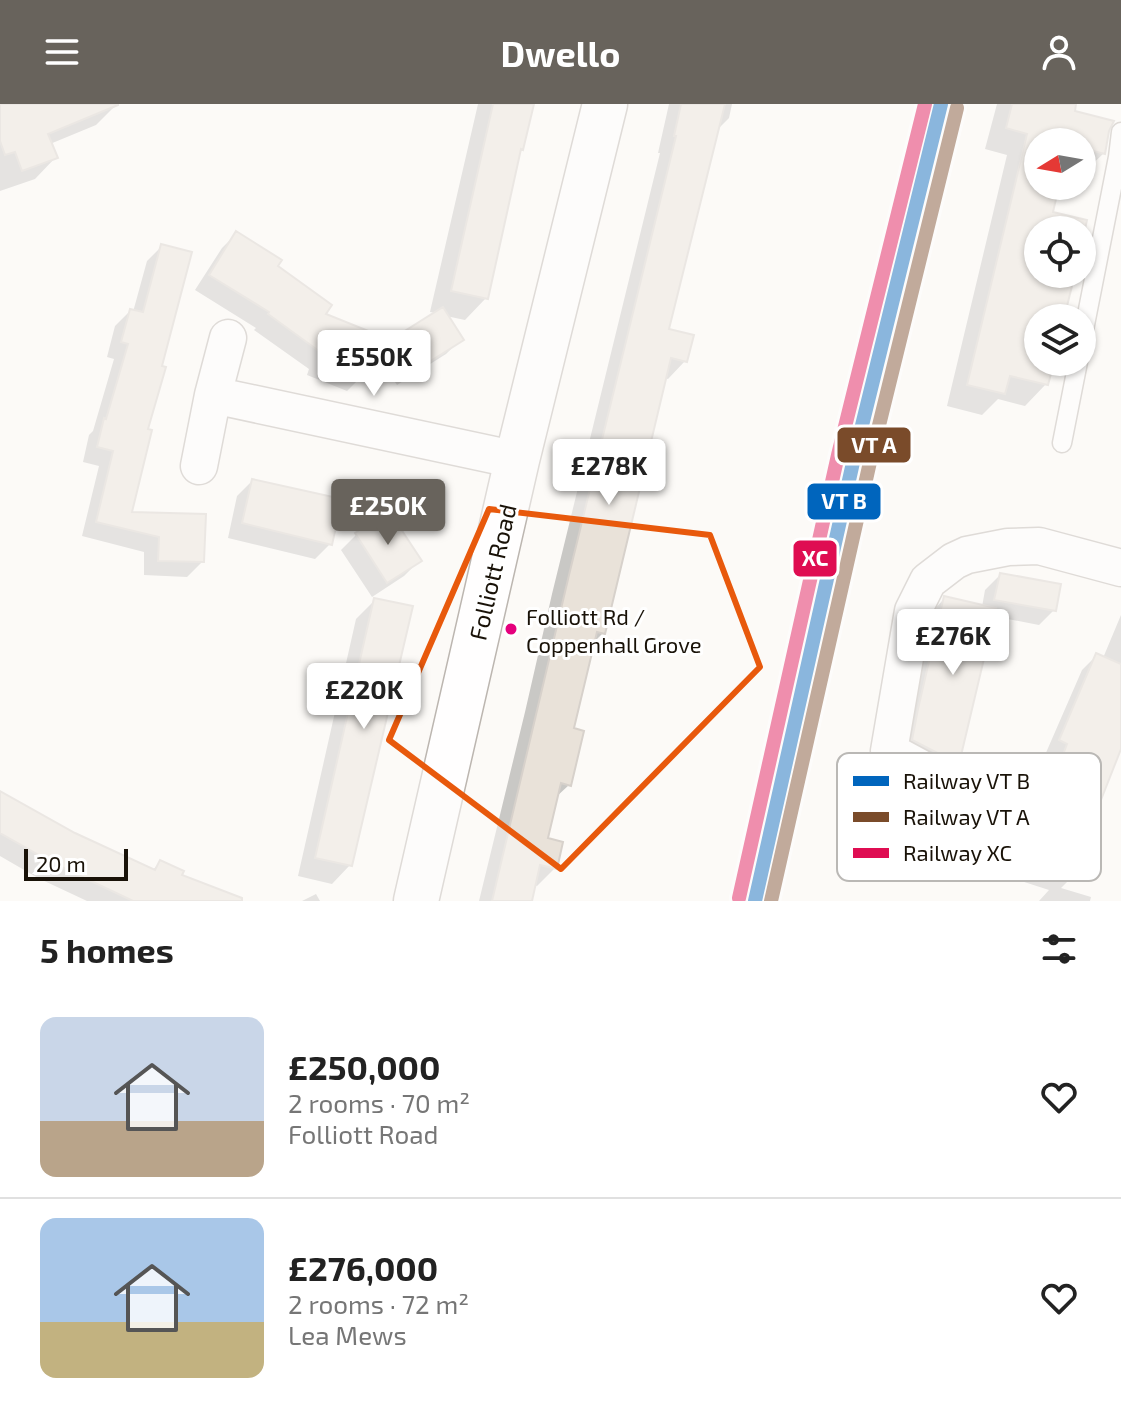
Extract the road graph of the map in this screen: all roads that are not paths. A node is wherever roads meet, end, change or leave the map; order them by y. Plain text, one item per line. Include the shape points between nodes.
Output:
1 (605, 104) edge
2 (1121, 132) edge
3 (1089, 304) edge
4 (228, 338) dead end
5 (1075, 376) edge
6 (213, 395) junction
7 (1062, 443) dead end
8 (517, 460) junction
9 (199, 466) dead end
10 (1121, 568) edge
11 (893, 753) edge
12 (416, 901) edge

1 - 8 street, Folliott Road
2 - 3 lane
4 - 6 street
5 - 7 lane
6 - 8 street
6 - 9 street
8 - 12 street, Folliott Road
10 - 11 street via 1039,546 1008,547 967,555 928,581 913,611

